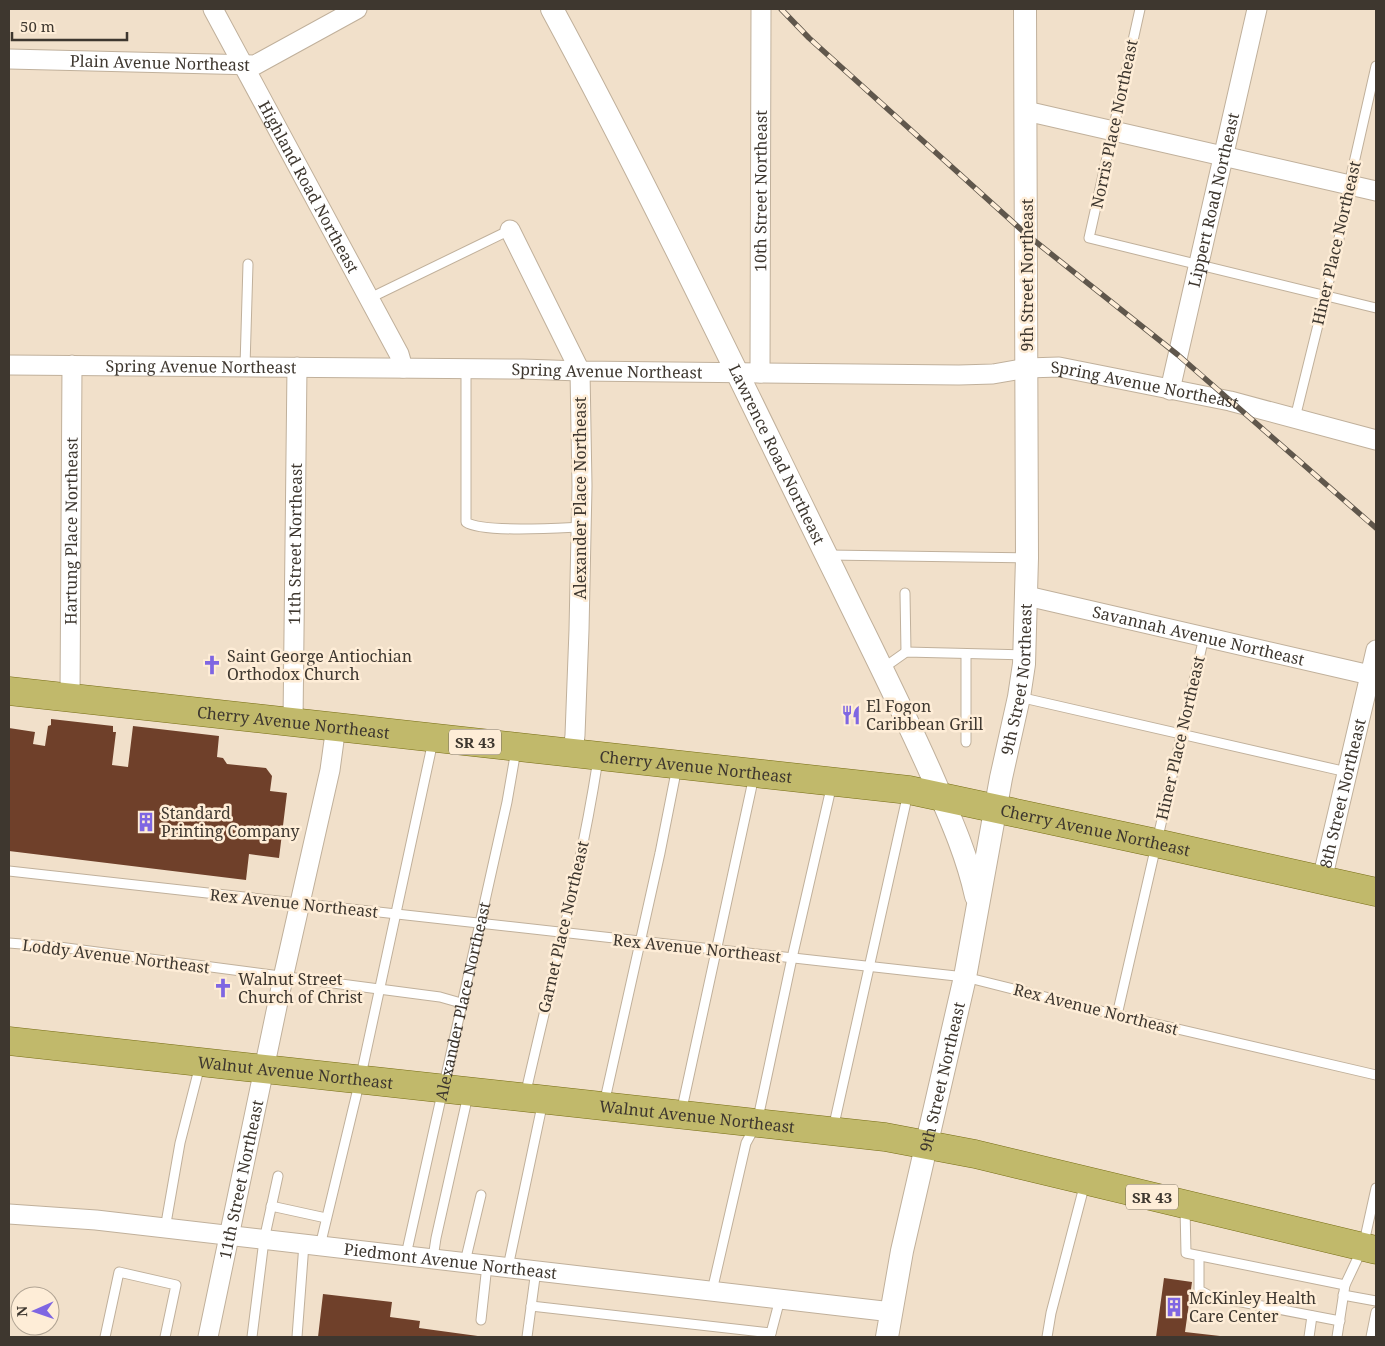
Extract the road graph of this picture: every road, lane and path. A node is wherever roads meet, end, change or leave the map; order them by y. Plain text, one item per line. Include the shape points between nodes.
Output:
1 (213, 9) edge
2 (357, 9) edge
3 (552, 9) edge
4 (761, 9) edge
5 (1025, 9) edge
6 (1140, 9) edge
7 (1257, 9) edge
8 (9, 60) edge
9 (242, 64) junction
10 (1376, 66) edge
11 (1026, 111) junction
12 (1112, 131) junction
13 (1224, 156) junction
14 (1349, 185) junction
15 (1376, 191) edge
16 (510, 230) joint
17 (248, 264) dead end
18 (1198, 266) junction
19 (1325, 296) junction
20 (370, 298) junction
21 (1376, 308) edge
22 (9, 364) edge
23 (72, 365) junction
24 (245, 366) junction
25 (297, 368) junction
26 (403, 368) junction
27 (1027, 368) junction
28 (466, 369) junction
29 (580, 371) junction
30 (738, 373) junction
31 (760, 373) junction
32 (1170, 390) junction
33 (1295, 418) junction
34 (1376, 440) edge
35 (581, 528) junction
36 (826, 555) junction
37 (1027, 558) junction
38 (905, 593) dead end
39 (1027, 596) junction
40 (1204, 637) junction
41 (1376, 650) edge
42 (906, 652) junction
43 (966, 654) junction
44 (1025, 655) junction
45 (881, 669) junction
46 (1370, 675) junction
47 (9, 691) edge
48 (70, 697) junction
49 (1019, 697) junction
50 (292, 722) junction
51 (336, 726) junction
52 (1182, 734) junction
53 (433, 737) junction
54 (966, 742) dead end
55 (517, 746) junction
56 (585, 754) junction
57 (678, 764) junction
58 (1347, 772) junction
59 (755, 773) junction
60 (833, 782) junction
61 (909, 790) junction
62 (941, 796) junction
63 (996, 808) junction
64 (1156, 843) junction
65 (9, 871) edge
66 (1322, 880) junction
67 (1376, 892) edge
68 (301, 904) junction
69 (978, 908) junction
70 (396, 914) junction
71 (479, 924) junction
72 (562, 933) junction
73 (640, 942) junction
74 (9, 943) edge
75 (717, 950) junction
76 (792, 958) junction
77 (868, 966) junction
78 (965, 977) junction
79 (283, 978) junction
80 (378, 990) junction
81 (461, 1003) junction
82 (1117, 1015) junction
83 (9, 1041) edge
84 (201, 1062) junction
85 (265, 1069) junction
86 (1376, 1075) edge
87 (360, 1080) junction
88 (442, 1089) junction
89 (469, 1092) junction
90 (534, 1099) junction
91 (604, 1107) junction
92 (681, 1115) junction
93 (756, 1123) junction
94 (832, 1132) junction
95 (927, 1144) junction
96 (278, 1176) dead end
97 (1085, 1180) junction
98 (1376, 1188) edge
99 (481, 1195) dead end
100 (1185, 1204) junction
101 (272, 1206) junction
102 (9, 1214) edge
103 (326, 1218) junction
104 (165, 1228) junction
105 (229, 1236) junction
106 (264, 1240) junction
107 (312, 1245) junction
108 (1370, 1249) edge
109 (406, 1255) junction
110 (1199, 1256) junction
111 (433, 1258) junction
112 (465, 1262) junction
113 (487, 1265) junction
114 (508, 1267) junction
115 (536, 1270) junction
116 (1345, 1285) junction
117 (712, 1291) junction
118 (1343, 1294) junction
119 (780, 1299) junction
120 (1376, 1301) edge
121 (531, 1306) junction
122 (892, 1312) junction
123 (1376, 1312) edge
124 (1312, 1316) junction
125 (481, 1320) dead end
126 (1340, 1321) junction
127 (771, 1335) edge
128 (105, 1337) edge
129 (166, 1337) edge
130 (208, 1337) edge
131 (252, 1337) edge
132 (297, 1337) edge
133 (527, 1337) edge
134 (888, 1337) edge
135 (1048, 1337) edge
136 (1309, 1337) edge
137 (1337, 1337) edge
138 (1372, 1337) edge

1 - 9 street, Highland Road Northeast
2 - 9 street, Plain Avenue Northeast via 255,65
3 - 30 street, Lawrence Road Northeast
4 - 31 street, 10th Street Northeast
5 - 11 street, 9th Street Northeast
6 - 12 lane, Norris Place Northeast
7 - 13 street, Lippert Road Northeast
8 - 9 street, Plain Avenue Northeast
9 - 20 street, Highland Road Northeast
10 - 14 lane, Hiner Place Northeast
11 - 12 street
11 - 27 street, 9th Street Northeast
12 - 13 street
12 - 18 lane, Norris Place Northeast via 1089,238
13 - 14 street
13 - 18 street, Lippert Road Northeast
14 - 15 street
14 - 19 lane, Hiner Place Northeast
16 - 20 lane
16 - 29 street, Alexander Place Northeast
17 - 24 lane
18 - 19 lane
18 - 32 street, Lippert Road Northeast
19 - 21 lane
19 - 33 lane, Hiner Place Northeast
20 - 26 street, Highland Road Northeast
22 - 23 street, Spring Avenue Northeast
23 - 24 street, Spring Avenue Northeast
23 - 48 street, Hartung Place Northeast
24 - 25 street, Spring Avenue Northeast
25 - 26 street, Spring Avenue Northeast
25 - 50 street, 11th Street Northeast
26 - 28 street, Spring Avenue Northeast
27 - 31 street, Spring Avenue Northeast via 959,375
27 - 32 street, Spring Avenue Northeast via 1058,367
27 - 37 street, 9th Street Northeast
28 - 29 street, Spring Avenue Northeast
28 - 35 lane via 466,522 470,526 488,528
29 - 30 street, Spring Avenue Northeast
29 - 35 street, Alexander Place Northeast
30 - 31 street, Spring Avenue Northeast
30 - 36 street, Lawrence Road Northeast
32 - 33 street, Spring Avenue Northeast
33 - 34 street, Spring Avenue Northeast
35 - 56 street, Alexander Place Northeast via 575,735
36 - 37 lane
36 - 45 street, Lawrence Road Northeast
37 - 39 street, 9th Street Northeast
38 - 42 lane
39 - 40 street, Savannah Avenue Northeast
39 - 44 street, 9th Street Northeast
40 - 46 street, Savannah Avenue Northeast
40 - 52 lane, Hiner Place Northeast
41 - 46 street, 8th Street Northeast
42 - 43 lane
42 - 45 lane
43 - 44 lane
43 - 54 lane
44 - 49 street, 9th Street Northeast
45 - 62 street, Lawrence Road Northeast
46 - 58 street, 8th Street Northeast
47 - 48 main road, Cherry Avenue Northeast / SR 43
48 - 50 main road, Cherry Avenue Northeast / SR 43
49 - 52 lane
49 - 63 street, 9th Street Northeast
50 - 51 main road, Cherry Avenue Northeast / SR 43
51 - 53 main road, Cherry Avenue Northeast / SR 43
51 - 68 street, 11th Street Northeast via 330,770
52 - 58 lane
52 - 64 lane, Hiner Place Northeast
53 - 55 main road, Cherry Avenue Northeast / SR 43
53 - 70 lane
55 - 56 main road, Cherry Avenue Northeast / SR 43
55 - 71 lane, Alexander Place Northeast
56 - 57 main road, Cherry Avenue Northeast / SR 43
56 - 72 lane, Garnet Place Northeast via 592,800
57 - 59 main road, Cherry Avenue Northeast / SR 43
57 - 73 lane
58 - 66 street, 8th Street Northeast
59 - 60 main road, Cherry Avenue Northeast / SR 43
59 - 75 lane
60 - 61 main road, Cherry Avenue Northeast / SR 43
60 - 76 lane
61 - 62 main road, Cherry Avenue Northeast / SR 43
61 - 77 lane
62 - 63 main road, Cherry Avenue Northeast / SR 43
62 - 69 street, Lawrence Road Northeast via 970,868
63 - 64 main road, Cherry Avenue Northeast / SR 43
63 - 69 street, 9th Street Northeast
64 - 66 main road, Cherry Avenue Northeast / SR 43
64 - 82 lane, Hiner Place Northeast
65 - 68 lane, Rex Avenue Northeast
66 - 67 main road, Cherry Avenue Northeast / SR 43
68 - 70 lane, Rex Avenue Northeast
68 - 79 street, 11th Street Northeast
69 - 78 street, 9th Street Northeast
70 - 71 lane, Rex Avenue Northeast
70 - 80 lane
71 - 72 lane, Rex Avenue Northeast
71 - 81 lane, Alexander Place Northeast
72 - 73 lane, Rex Avenue Northeast
72 - 90 lane, Garnet Place Northeast
73 - 75 lane, Rex Avenue Northeast
73 - 91 lane
74 - 79 lane, Loddy Avenue Northeast
75 - 76 lane, Rex Avenue Northeast
75 - 92 lane
76 - 77 lane, Rex Avenue Northeast
76 - 93 lane
77 - 78 lane, Rex Avenue Northeast
77 - 94 lane
78 - 82 lane, Rex Avenue Northeast
78 - 95 street, 9th Street Northeast
79 - 80 lane, Loddy Avenue Northeast
79 - 85 street, 11th Street Northeast
80 - 81 lane, Loddy Avenue Northeast via 440,997
80 - 87 lane
81 - 88 lane, Alexander Place Northeast
82 - 86 lane, Rex Avenue Northeast
83 - 84 main road, Walnut Avenue Northeast / SR 43
84 - 85 main road, Walnut Avenue Northeast / SR 43
84 - 104 lane via 180,1143
85 - 87 main road, Walnut Avenue Northeast / SR 43
85 - 105 street, 11th Street Northeast
87 - 88 main road, Walnut Avenue Northeast / SR 43
87 - 103 lane
88 - 89 main road, Walnut Avenue Northeast / SR 43
88 - 109 lane, Alexander Place Northeast
89 - 90 main road, Walnut Avenue Northeast / SR 43
89 - 111 lane
90 - 91 main road, Walnut Avenue Northeast / SR 43
90 - 114 lane, Garnet Place Northeast
91 - 92 main road, Walnut Avenue Northeast / SR 43
92 - 93 main road, Walnut Avenue Northeast / SR 43
93 - 94 main road, Walnut Avenue Northeast / SR 43
93 - 117 lane via 746,1143
94 - 95 main road, Walnut Avenue Northeast / SR 43
95 - 97 main road, Walnut Avenue Northeast / SR 43
95 - 122 street, 9th Street Northeast via 902,1251
96 - 101 lane
97 - 100 main road, Walnut Avenue Northeast / SR 43
97 - 135 lane
98 - 108 lane
99 - 112 lane
100 - 108 main road, Walnut Avenue Northeast / SR 43
100 - 110 lane via 1186,1253
101 - 103 lane
101 - 106 lane
102 - 104 street, Piedmont Avenue Northeast
103 - 107 lane
104 - 105 street, Piedmont Avenue Northeast
105 - 106 street, Piedmont Avenue Northeast
105 - 130 street, 11th Street Northeast
106 - 107 street, Piedmont Avenue Northeast
106 - 131 lane
107 - 109 street, Piedmont Avenue Northeast
107 - 132 lane
108 - 116 lane
109 - 111 street, Piedmont Avenue Northeast
110 - 116 lane
110 - 124 lane via 1199,1290 1210,1296
111 - 112 street, Piedmont Avenue Northeast
112 - 113 street, Piedmont Avenue Northeast
113 - 114 street, Piedmont Avenue Northeast
113 - 125 lane
114 - 115 street, Piedmont Avenue Northeast
115 - 117 street, Piedmont Avenue Northeast
115 - 121 lane
116 - 118 lane
117 - 119 street, Piedmont Avenue Northeast
118 - 120 lane
118 - 126 lane
119 - 122 street, Piedmont Avenue Northeast
119 - 127 lane
121 - 127 lane
121 - 133 lane
122 - 134 street, 9th Street Northeast
123 - 138 lane
124 - 126 lane
124 - 136 lane
126 - 137 lane
128 - 129 lane via 119,1272 176,1285

